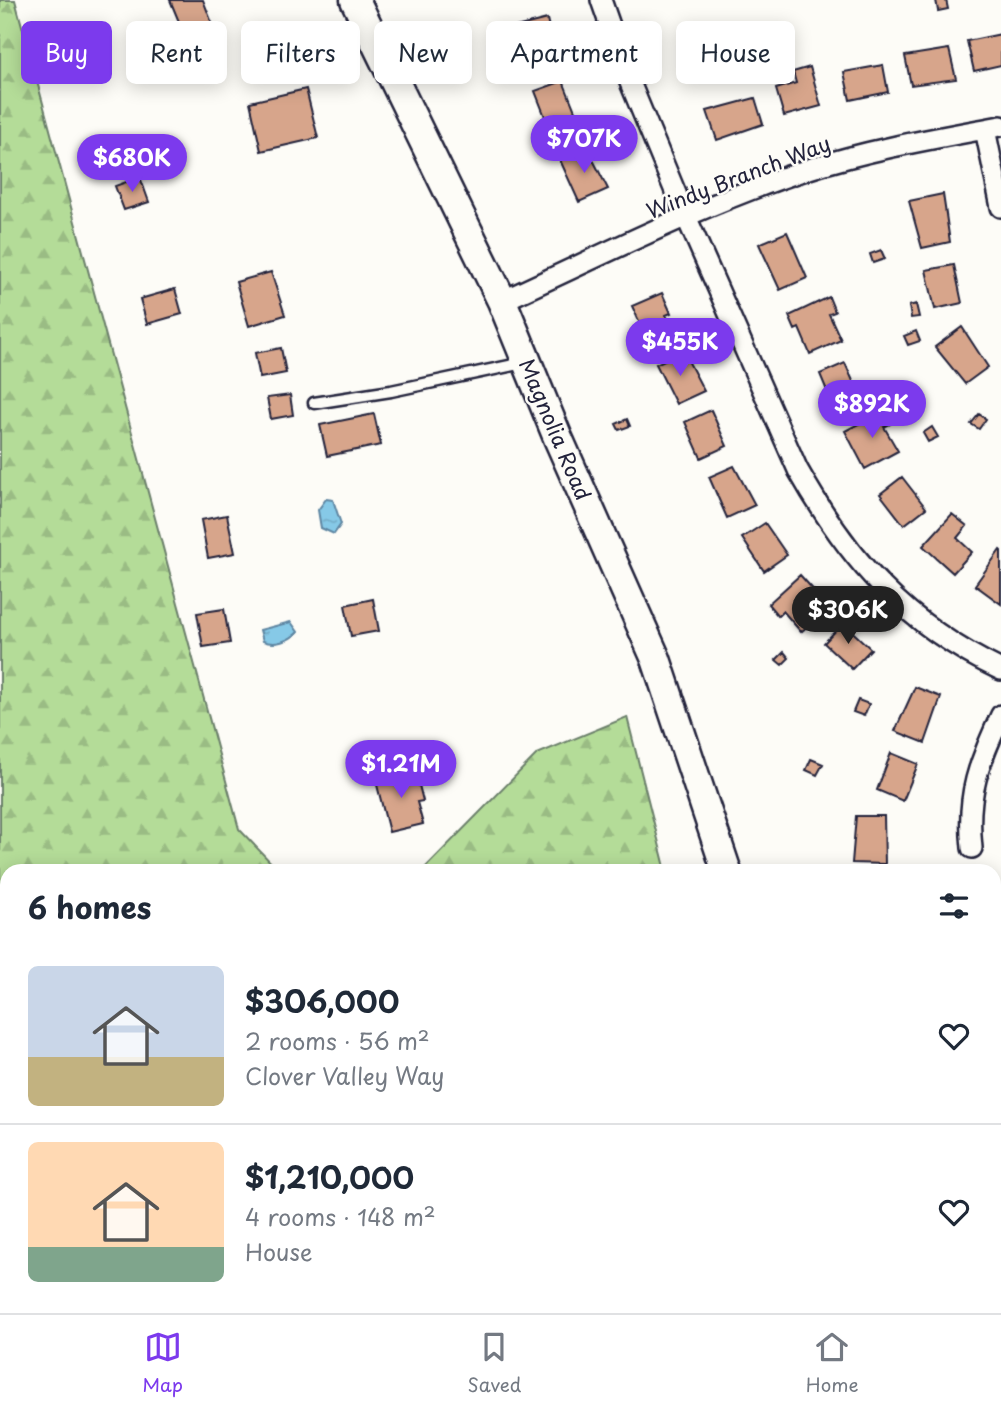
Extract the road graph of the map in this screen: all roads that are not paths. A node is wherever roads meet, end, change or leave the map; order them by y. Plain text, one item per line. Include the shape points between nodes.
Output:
1 (355, 0) edge
2 (601, 0) edge
3 (993, 127) edge
4 (1001, 207) edge
5 (686, 218) junction
6 (502, 301) junction
7 (527, 362) junction
8 (314, 403) dead end
9 (1001, 670) edge
10 (1001, 715) edge
11 (972, 848) dead end
12 (724, 864) edge

1 - 6 main road, Magnolia Road
2 - 5 street
3 - 4 street
3 - 5 street, Windy Branch Way via 810,169
5 - 6 street, Windy Branch Way
5 - 9 street via 798,470 848,550 909,614 959,650
6 - 7 main road, Magnolia Road
7 - 8 lane
7 - 12 main road, Magnolia Road via 656,659
10 - 11 street via 970,795

